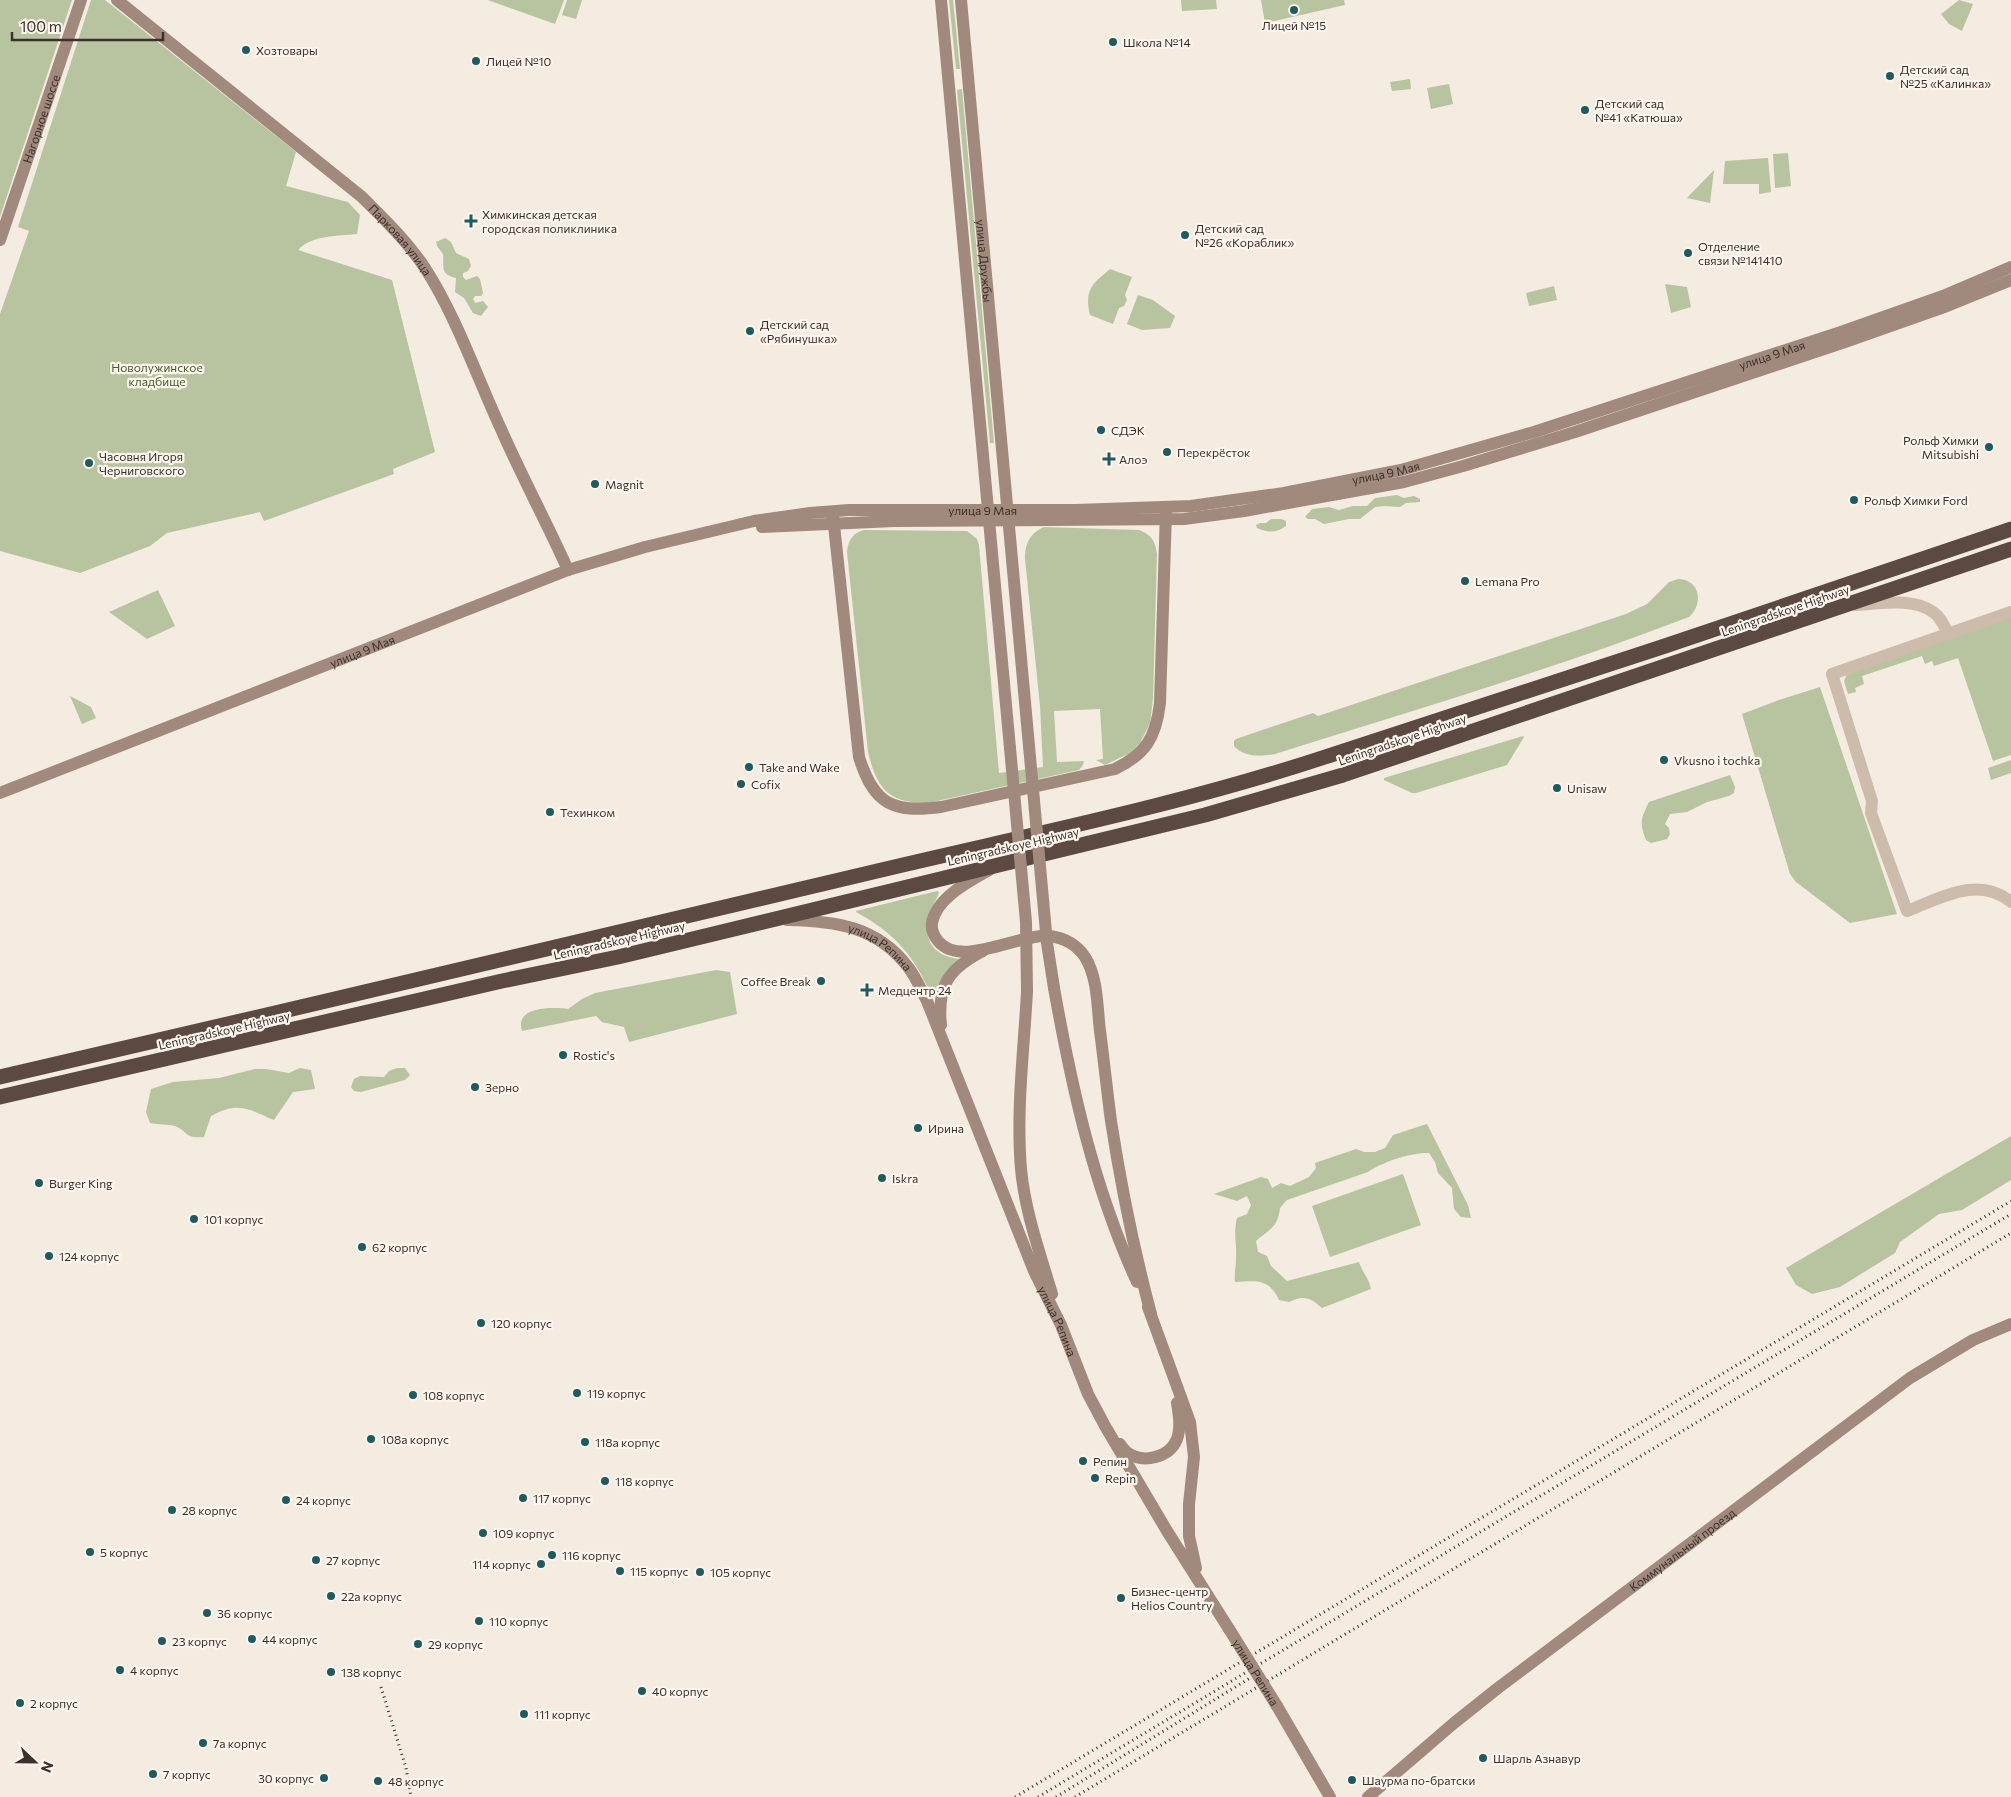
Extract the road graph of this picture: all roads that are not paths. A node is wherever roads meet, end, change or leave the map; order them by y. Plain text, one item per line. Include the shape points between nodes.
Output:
1 (81, 0) edge
2 (117, 0) edge
3 (941, 0) edge
4 (962, 0) edge
5 (0, 240) edge
6 (2011, 267) edge
7 (2011, 280) edge
8 (1166, 514) junction
9 (988, 516) junction
10 (1009, 516) junction
11 (833, 517) junction
12 (2011, 529) edge
13 (2011, 549) edge
14 (568, 570) junction
15 (1848, 605) junction
16 (2011, 612) edge
17 (1948, 634) junction
18 (0, 793) edge
19 (1000, 863) junction
20 (2011, 902) edge
21 (769, 919) junction
22 (987, 949) junction
23 (943, 1040) junction
24 (0, 1077) edge
25 (0, 1098) edge
26 (1151, 1314) junction
27 (2011, 1324) edge
28 (1060, 1325) junction
29 (1171, 1368) junction
30 (1108, 1431) junction
31 (1202, 1585) junction
32 (1328, 1792) edge
33 (1336, 1797) edge
34 (1368, 1797) edge

1 - 5 street, Нагорное шоссе
2 - 14 street, Парковая улица via 362,197 424,266 464,341 515,461
3 - 9 street, улица Дружбы
4 - 10 street, улица Дружбы
6 - 8 street, улица 9 Мая via 1883,318 1463,454 1402,470 1284,493 1191,506
7 - 8 street, улица 9 Мая via 1896,325 1463,466 1404,482 1206,517
8 - 10 street, улица 9 Мая
8 - 11 street via 1160,703 1155,729 1141,752 1114,769 941,808 917,810 886,802 865,776 859,757
9 - 10 street, улица 9 Мая
9 - 11 street, улица 9 Мая
9 - 28 street, улица Дружбы, bridge via 1026,922 1021,1169 1026,1205
10 - 26 street, улица Дружбы, bridge via 1047,943 1054,988 1079,1116 1102,1194
11 - 14 street, улица 9 Мая via 770,518 645,547
12 - 24 highway, Leningradskoye Highway via 1665,646 1237,784 1099,820
13 - 15 highway, Leningradskoye Highway
14 - 18 street, улица 9 Мая
15 - 17 street via 1904,603 1921,606 1938,616
15 - 19 highway, Leningradskoye Highway via 1343,775 1205,815
16 - 17 street
17 - 20 street via 1832,674 1872,801 1871,813 1907,911 1979,888 2002,894
19 - 21 highway, Leningradskoye Highway
19 - 22 street via 948,898 933,920 934,934 944,947 962,951
21 - 23 street, улица Репина via 842,924 883,942 909,968
21 - 25 highway, Leningradskoye Highway via 618,957
22 - 23 street via 960,965 946,981 940,1001
22 - 26 street via 1030,937 1051,936 1078,949 1092,972 1111,1121 1132,1239
23 - 28 street, улица Репина via 1034,1271
26 - 29 street
27 - 34 street, Коммунальный проезд via 1974,1340 1910,1378 1498,1688
28 - 30 street, улица Репина via 1088,1394
29 - 30 street via 1179,1418 1172,1447 1157,1456 1137,1457
29 - 31 street via 1190,1422 1194,1457 1189,1536
30 - 31 street, улица Репина
31 - 32 street, улица Репина, bridge
32 - 33 street, улица Репина

